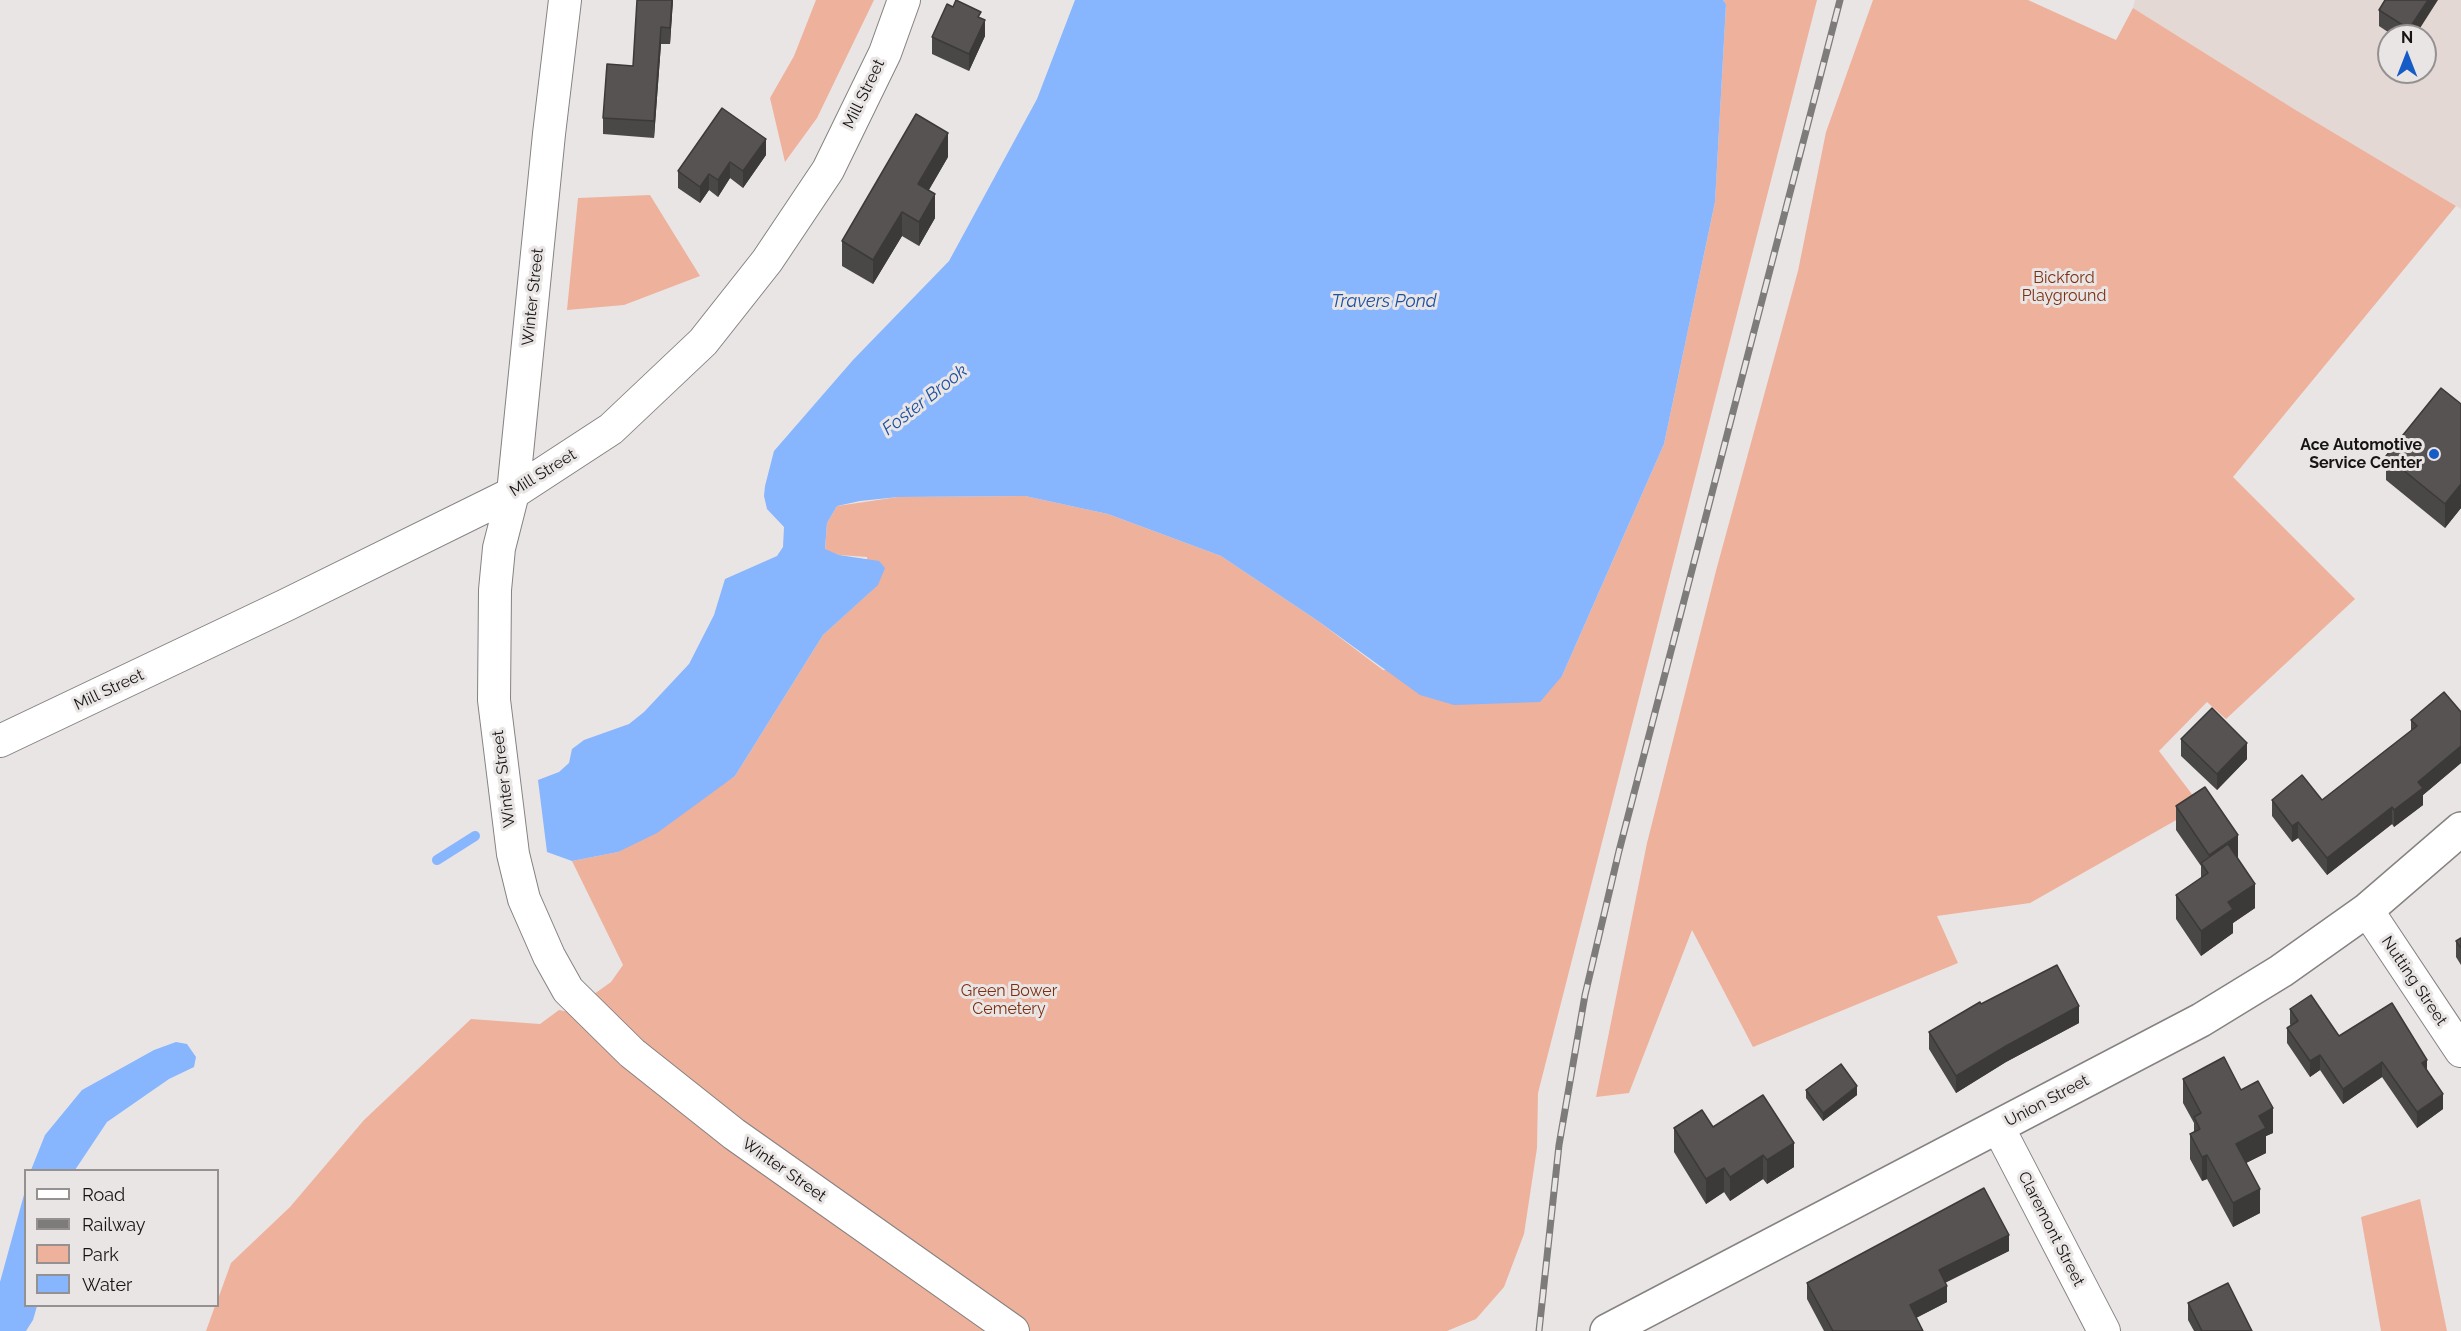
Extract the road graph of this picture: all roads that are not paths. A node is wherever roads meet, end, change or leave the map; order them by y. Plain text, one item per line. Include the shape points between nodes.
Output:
1 (565, 0) edge
2 (904, 0) edge
3 (513, 493) junction
4 (0, 741) edge
5 (2461, 829) edge
6 (2367, 910) junction
7 (2461, 1051) edge
8 (1998, 1127) junction
9 (1013, 1331) edge
10 (1607, 1331) edge
11 (2104, 1331) edge

1 - 3 street, Winter Street
2 - 3 street, Mill Street via 885,52 828,170 767,261 703,342 611,429
3 - 4 street, Mill Street
3 - 9 street, Winter Street via 499,548 495,590 494,700 513,854 525,899 568,990 632,1053 734,1134
5 - 6 street, Union Street
6 - 7 street, Nutting Street
6 - 8 street, Union Street via 2281,971 2201,1020
8 - 10 street, Union Street
8 - 11 street, Claremont Street

